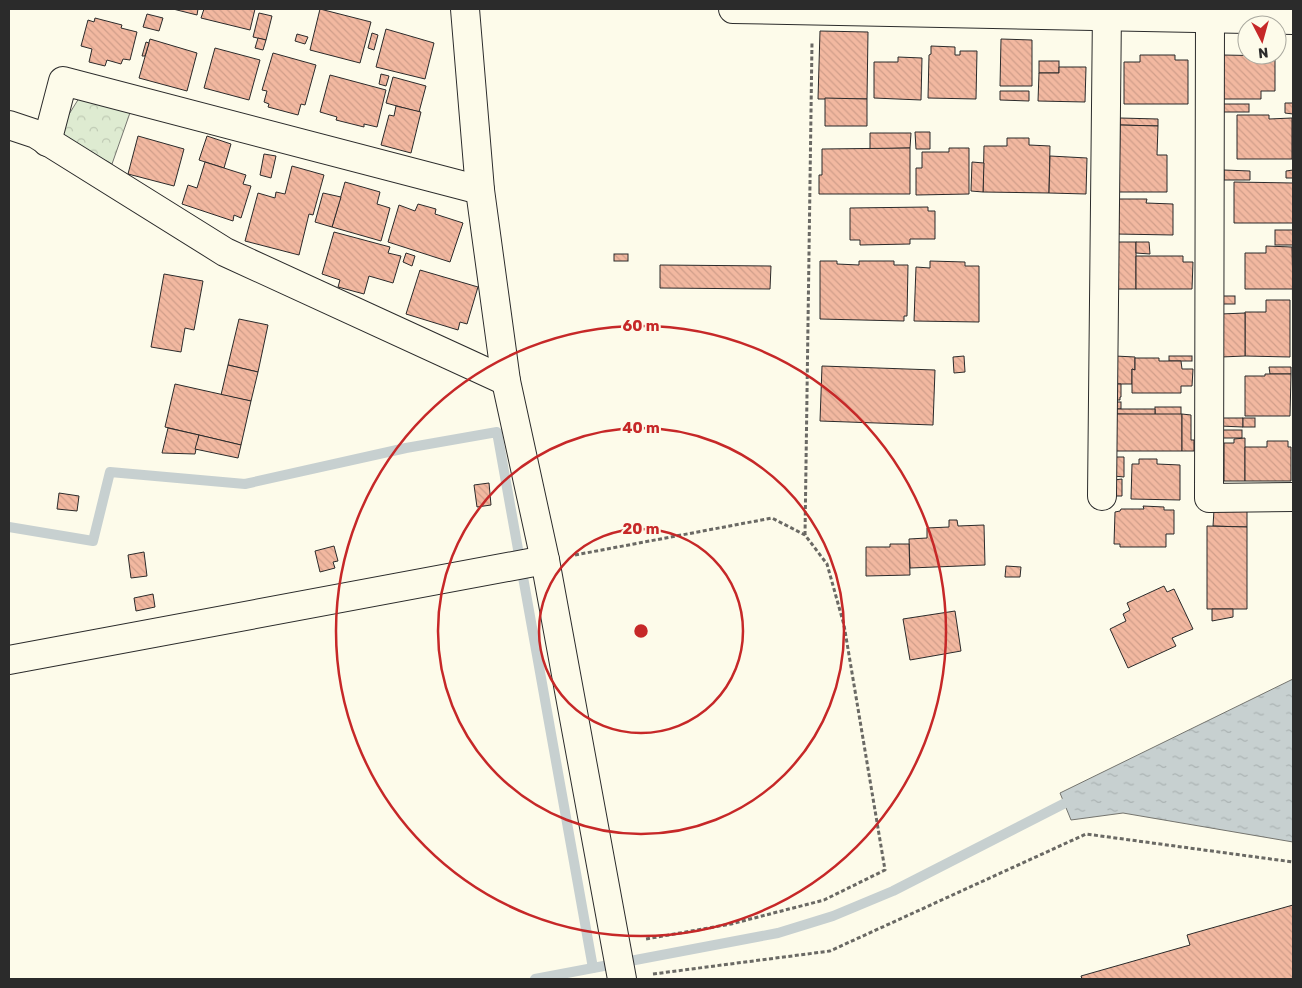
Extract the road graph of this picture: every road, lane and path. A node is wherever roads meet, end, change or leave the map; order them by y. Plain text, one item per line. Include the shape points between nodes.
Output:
1 (465, 9) edge
2 (734, 9) edge
3 (813, 10) junction
4 (1107, 12) edge
5 (1210, 18) junction
6 (1293, 20) edge
7 (9, 125) edge
8 (47, 142) junction
9 (480, 190) junction
10 (506, 381) junction
11 (1102, 496) dead end
12 (1293, 498) edge
13 (805, 535) junction
14 (544, 560) junction
15 (9, 660) edge
16 (1293, 862) edge
17 (617, 946) junction
18 (622, 979) edge

1 - 9 street
2 - 3 street
3 - 4 street
3 - 13 path
4 - 5 street
4 - 11 street
5 - 6 street
5 - 12 street via 1209,498
7 - 8 street via 36,134
8 - 9 street via 64,82
8 - 10 street via 225,252
9 - 10 street
10 - 14 street
13 - 14 path via 772,518
13 - 17 path via 827,564 844,625 885,870 824,900 731,924
14 - 15 street
14 - 17 street
16 - 18 path via 1086,834 830,951
17 - 18 street

